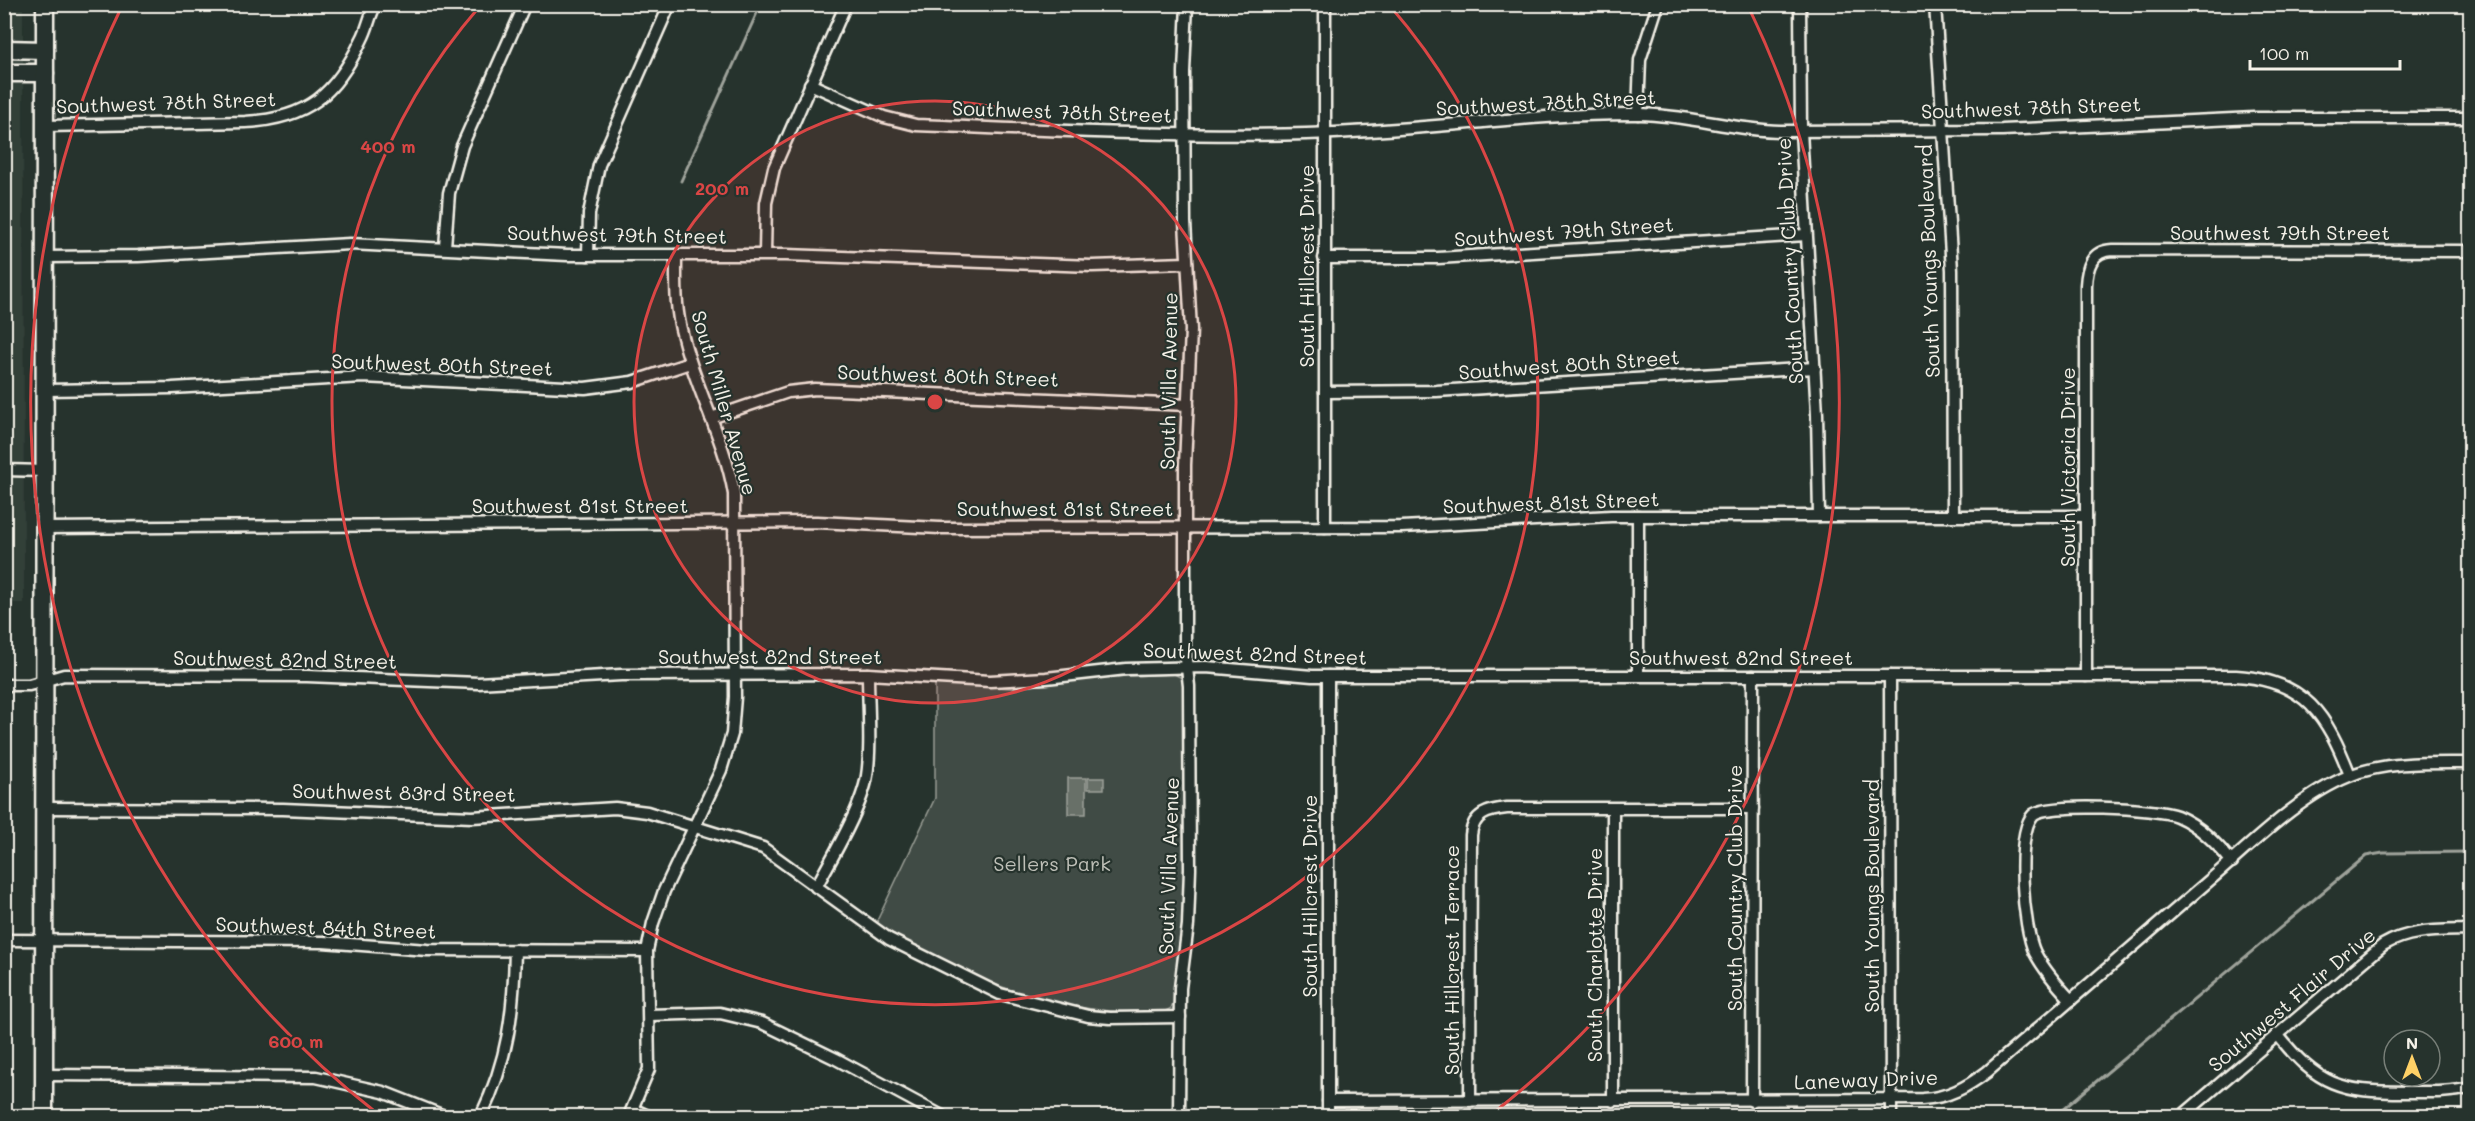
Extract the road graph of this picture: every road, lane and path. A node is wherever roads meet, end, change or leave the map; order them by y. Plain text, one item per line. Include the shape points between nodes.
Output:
1 (45, 4) edge
2 (525, 4) edge
3 (670, 4) edge
4 (846, 4) edge
5 (1187, 4) edge
6 (1324, 4) edge
7 (1658, 4) edge
8 (1800, 4) edge
9 (1935, 4) edge
10 (372, 6) edge
11 (4, 49) edge
12 (45, 50) junction
13 (4, 73) edge
14 (45, 73) junction
15 (810, 84) junction
16 (1638, 114) junction
17 (2470, 118) edge
18 (46, 126) junction
19 (1801, 131) junction
20 (1942, 131) junction
21 (1325, 133) junction
22 (1184, 134) junction
23 (1806, 235) junction
24 (445, 247) junction
25 (2470, 251) edge
26 (765, 254) junction
27 (588, 255) junction
28 (676, 255) junction
29 (46, 256) junction
30 (1324, 258) junction
31 (2092, 259) joint
32 (1187, 263) junction
33 (690, 363) junction
34 (1815, 368) junction
35 (46, 390) junction
36 (1324, 392) junction
37 (1188, 405) junction
38 (711, 418) junction
39 (4, 471) edge
40 (45, 471) junction
41 (1638, 516) junction
42 (1819, 516) junction
43 (1953, 516) junction
44 (2086, 516) junction
45 (736, 523) junction
46 (1185, 527) junction
47 (1325, 527) junction
48 (45, 528) junction
49 (1187, 667) junction
50 (735, 674) junction
51 (868, 674) junction
52 (1638, 675) junction
53 (1328, 676) junction
54 (1753, 676) junction
55 (1890, 676) junction
56 (2086, 676) junction
57 (45, 680) junction
58 (4, 685) edge
59 (2470, 763) edge
60 (2350, 776) junction
61 (45, 808) junction
62 (1753, 808) junction
63 (1613, 809) junction
64 (695, 826) junction
65 (2232, 862) junction
66 (816, 887) junction
67 (2470, 930) edge
68 (4, 940) edge
69 (45, 940) junction
70 (514, 950) junction
71 (647, 951) junction
72 (2071, 999) junction
73 (649, 1015) junction
74 (1180, 1017) junction
75 (2277, 1034) junction
76 (44, 1075) junction
77 (2470, 1088) edge
78 (1891, 1100) junction
79 (1328, 1101) junction
80 (1470, 1101) junction
81 (1613, 1101) junction
82 (1752, 1101) junction
83 (631, 1113) edge
84 (44, 1116) edge
85 (444, 1116) edge
86 (481, 1116) edge
87 (648, 1116) edge
88 (942, 1116) edge
89 (1179, 1116) edge
90 (1328, 1116) edge
91 (1891, 1116) edge
92 (2182, 1116) edge

1 - 12 main road
2 - 24 street via 460,154 450,193
3 - 27 street via 599,165 589,214
4 - 15 street
5 - 22 street, South Villa Avenue
6 - 21 street, South Hillcrest Drive
7 - 16 street via 1640,60
8 - 19 street, South Country Club Drive
9 - 20 street, South Youngs Boulevard
10 - 18 street, Southwest 78th Street via 369,26 342,77 324,96 291,115 255,122
11 - 12 main road
12 - 14 main road
13 - 14 main road
14 - 18 main road
15 - 22 street, Southwest 78th Street via 884,117 916,125
15 - 26 street via 771,178 766,203
16 - 19 street, Southwest 78th Street via 1684,116 1753,130
16 - 21 street, Southwest 78th Street
17 - 20 street, Southwest 78th Street via 2254,118
18 - 29 main road
19 - 20 street, Southwest 78th Street
19 - 23 street, South Country Club Drive
20 - 43 street, South Youngs Boulevard via 1952,270
21 - 22 street, Southwest 78th Street
21 - 30 street, South Hillcrest Drive
22 - 32 street, South Villa Avenue
23 - 30 street, Southwest 79th Street via 1438,258
23 - 34 street, South Country Club Drive
24 - 27 street, Southwest 79th Street
24 - 29 street, Southwest 79th Street via 350,244 138,256
25 - 31 street, Southwest 79th Street via 2112,250
26 - 28 street, Southwest 79th Street
26 - 32 street, Southwest 79th Street via 1092,266
27 - 28 street, Southwest 79th Street
28 - 33 street, South Miller Avenue via 678,312
29 - 35 main road
30 - 36 street, South Hillcrest Drive
31 - 44 street, South Victoria Drive via 2086,285
32 - 37 street, South Villa Avenue via 1191,330
33 - 35 street, Southwest 80th Street via 632,382 585,388 363,376 163,388
33 - 38 street, South Miller Avenue
34 - 36 street, Southwest 80th Street via 1436,392
34 - 42 street, South Country Club Drive
35 - 40 main road
36 - 47 street, South Hillcrest Drive
37 - 38 street, Southwest 80th Street via 815,389 788,392
37 - 46 street, South Villa Avenue
38 - 45 street, South Miller Avenue via 732,481
39 - 40 street
40 - 48 main road
41 - 42 street, Southwest 81st Street
41 - 47 street, Southwest 81st Street via 1448,526
41 - 52 street
42 - 43 street, Southwest 81st Street
43 - 44 street, Southwest 81st Street
44 - 56 street, South Victoria Drive
45 - 46 street, Southwest 81st Street via 842,522 940,528
45 - 48 street, Southwest 81st Street
45 - 50 street, South Miller Avenue
46 - 47 street, Southwest 81st Street
46 - 49 street, South Villa Avenue
48 - 57 main road
49 - 51 street, Southwest 82nd Street via 999,681
49 - 53 street, Southwest 82nd Street
49 - 74 street, South Villa Avenue via 1190,869
50 - 51 street, Southwest 82nd Street
50 - 57 street, Southwest 82nd Street via 478,683 261,675 64,675
50 - 64 street, South Miller Avenue via 729,749
51 - 66 street via 866,782
52 - 53 street, Southwest 82nd Street
52 - 54 street, Southwest 82nd Street
53 - 79 street, South Hillcrest Drive
54 - 55 street, Southwest 82nd Street
54 - 62 street, South Country Club Drive
55 - 56 street, Southwest 82nd Street
55 - 78 street, South Youngs Boulevard
56 - 60 street, Southwest 82nd Street via 2236,676 2273,682 2304,699 2322,716
57 - 58 street, Southwest 82nd Street via 29,685
57 - 61 main road
59 - 60 street, Laneway Drive via 2412,765
60 - 65 street, Laneway Drive via 2295,809
61 - 64 street, Southwest 83rd Street via 283,809 464,817 615,808 647,812
61 - 69 main road
62 - 63 street
62 - 82 street, South Country Club Drive
63 - 80 street, South Hillcrest Terrace via 1497,809 1475,820 1470,855
63 - 81 street, South Charlotte Drive
64 - 66 street, Southwest 83rd Street via 763,848
64 - 71 street, South Miller Avenue via 664,891
65 - 72 street, Laneway Drive
65 - 72 street via 2198,827 2163,811 2058,808 2035,813 2024,839 2028,932 2047,972
66 - 74 street, Southwest 83rd Street via 889,939 1000,994 1088,1016
67 - 75 street, Southwest Flair Drive via 2418,932 2389,941
68 - 69 street, Southwest 84th Street
69 - 70 street, Southwest 84th Street via 323,942 428,950
69 - 76 main road
70 - 71 street, Southwest 84th Street
70 - 86 street via 509,1036
71 - 73 street, South Miller Avenue
72 - 78 street, Laneway Drive via 1966,1086 1932,1099
73 - 83 street, South Miller Avenue via 649,1069
73 - 88 street via 720,1013 762,1023
74 - 89 street, South Villa Avenue
75 - 77 street via 2308,1068 2343,1087 2382,1092
75 - 92 street, Southwest Flair Drive
76 - 84 main road
76 - 85 street via 316,1077 384,1092
78 - 82 street, Laneway Drive
78 - 91 street, South Youngs Boulevard
79 - 80 street, Laneway Drive
79 - 90 street, South Hillcrest Drive
80 - 81 street, Laneway Drive
81 - 82 street, Laneway Drive
83 - 87 street

